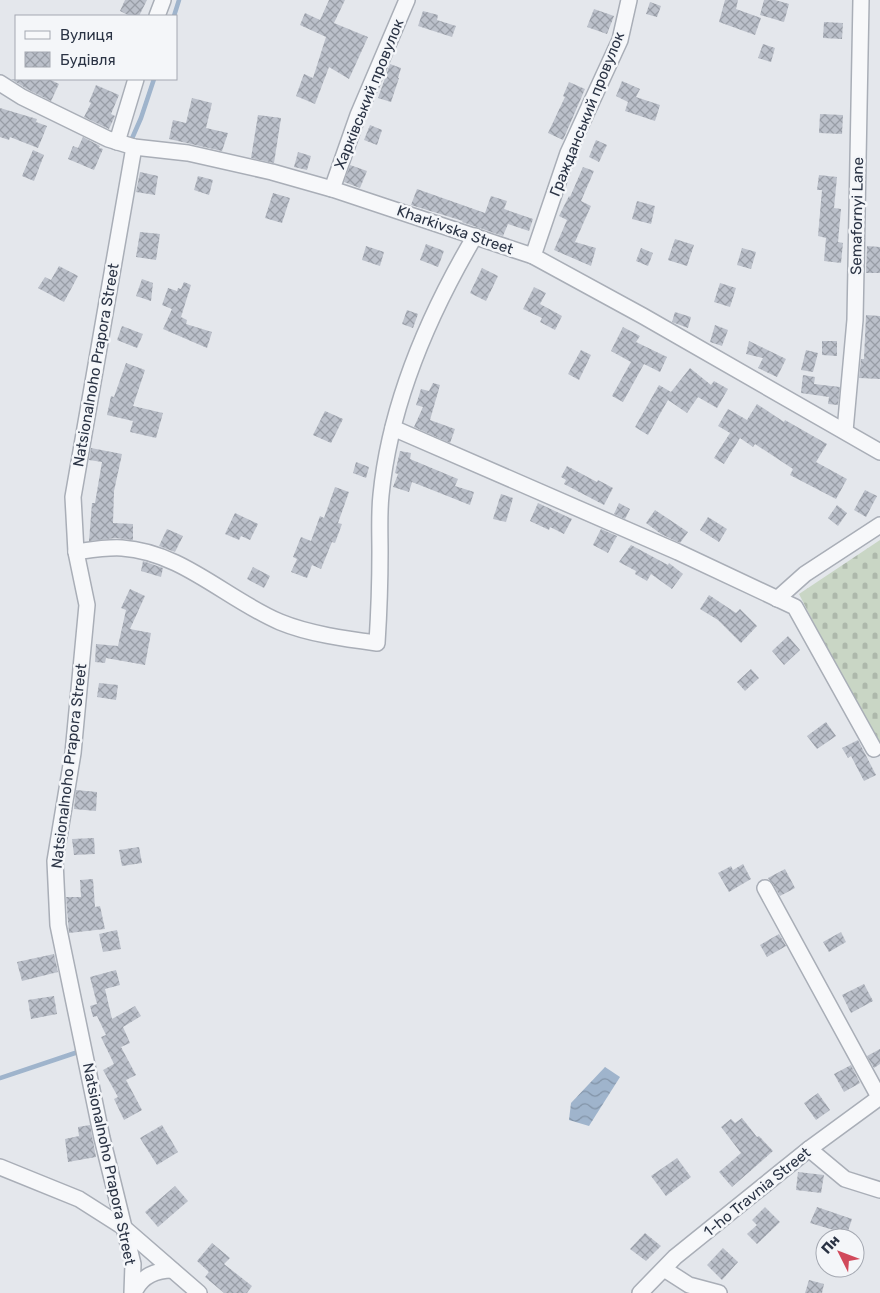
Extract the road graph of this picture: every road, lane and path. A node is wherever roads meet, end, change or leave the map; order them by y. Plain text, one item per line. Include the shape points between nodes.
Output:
1 (163, 0) edge
2 (407, 0) edge
3 (629, 0) edge
4 (861, 0) edge
5 (157, 15) edge
6 (136, 80) edge
7 (0, 83) edge
8 (117, 142) junction
9 (134, 147) junction
10 (332, 189) junction
11 (475, 236) junction
12 (533, 256) junction
13 (392, 428) junction
14 (845, 431) junction
15 (880, 452) edge
16 (880, 526) edge
17 (76, 552) junction
18 (778, 599) junction
19 (874, 749) dead end
20 (765, 888) dead end
21 (880, 1097) edge
22 (809, 1150) junction
23 (0, 1168) edge
24 (880, 1190) edge
25 (123, 1227) junction
26 (664, 1269) junction
27 (172, 1270) junction
28 (133, 1293) edge
29 (199, 1293) edge
30 (640, 1293) edge
31 (719, 1293) edge

1 - 5 street
2 - 10 street, Харківський провулок via 358,115
3 - 12 street, Гражданський провулок via 620,40 568,153
4 - 14 street, Semafornyi Lane via 855,320
6 - 8 street
7 - 8 street, Kharkivska Street via 22,97
8 - 9 street, Kharkivska Street
9 - 10 street, Kharkivska Street via 188,153
9 - 17 street, Natsionalnoho Prapora Street via 74,498
10 - 11 street, Kharkivska Street
11 - 12 street, Kharkivska Street
11 - 13 street via 431,319
12 - 14 street, Kharkivska Street
13 - 17 street via 380,495 377,643 336,638 280,622 161,556 121,548
13 - 18 street
14 - 15 street, Kharkivska Street
16 - 18 street via 805,574
17 - 25 street, Natsionalnoho Prapora Street via 87,605 73,753 55,860 58,925
18 - 19 street via 795,607
20 - 21 street
21 - 22 street, 1-ho Travnia Street
22 - 24 street via 845,1179
22 - 26 street, 1-ho Travnia Street
23 - 25 street via 79,1199
25 - 27 street
25 - 28 street, Natsionalnoho Prapora Street via 132,1264
26 - 30 street, 1-ho Travnia Street
26 - 31 street via 689,1285
27 - 28 street via 147,1276
27 - 29 street

